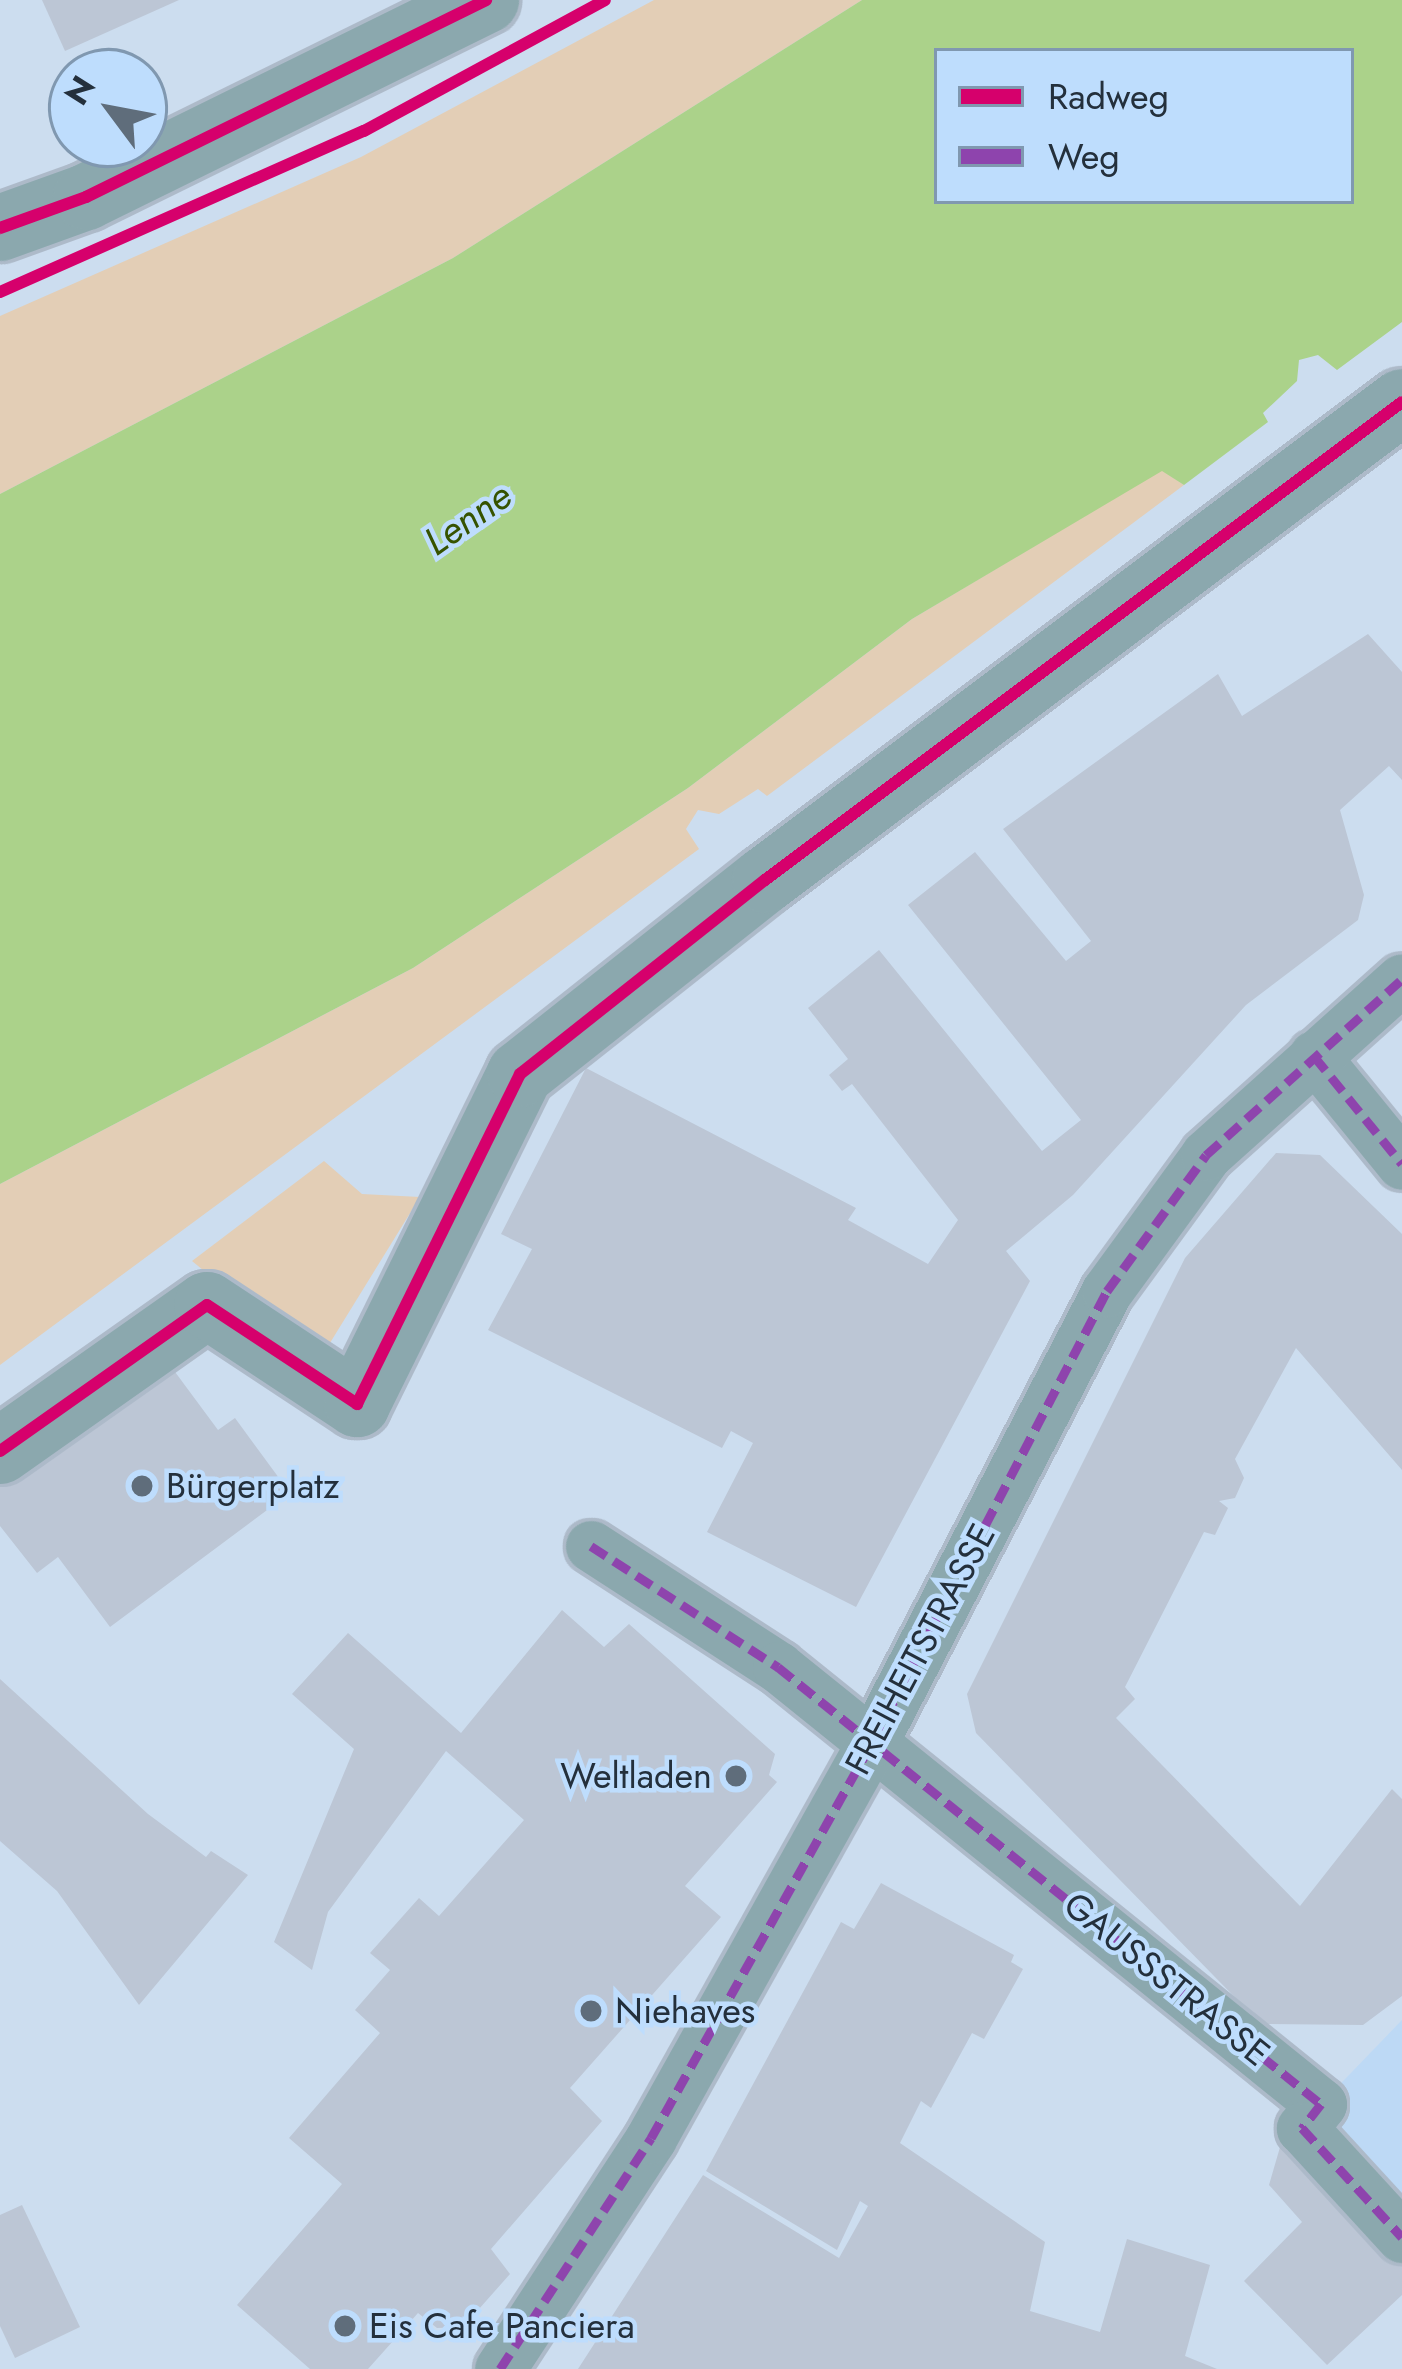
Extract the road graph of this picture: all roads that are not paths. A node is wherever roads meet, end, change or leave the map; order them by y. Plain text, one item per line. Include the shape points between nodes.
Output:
1 (486, 0) edge
2 (0, 228) edge
3 (1402, 402) edge
4 (1402, 979) edge
5 (1314, 1056) junction
6 (1402, 1164) edge
7 (0, 1451) edge
8 (591, 1546) dead end
9 (874, 1741) junction
10 (1402, 2237) edge
11 (500, 2369) edge

1 - 2 street via 86,197
3 - 7 street via 520,1074 357,1404 207,1305
4 - 5 street, FREIHEITSTRASSE
5 - 6 street
5 - 9 street, FREIHEITSTRASSE via 1207,1155 1107,1291
8 - 9 street via 778,1667
9 - 10 street, GAUSSSTRASSE via 1321,2104 1302,2128
9 - 11 street, FREIHEITSTRASSE via 651,2138

